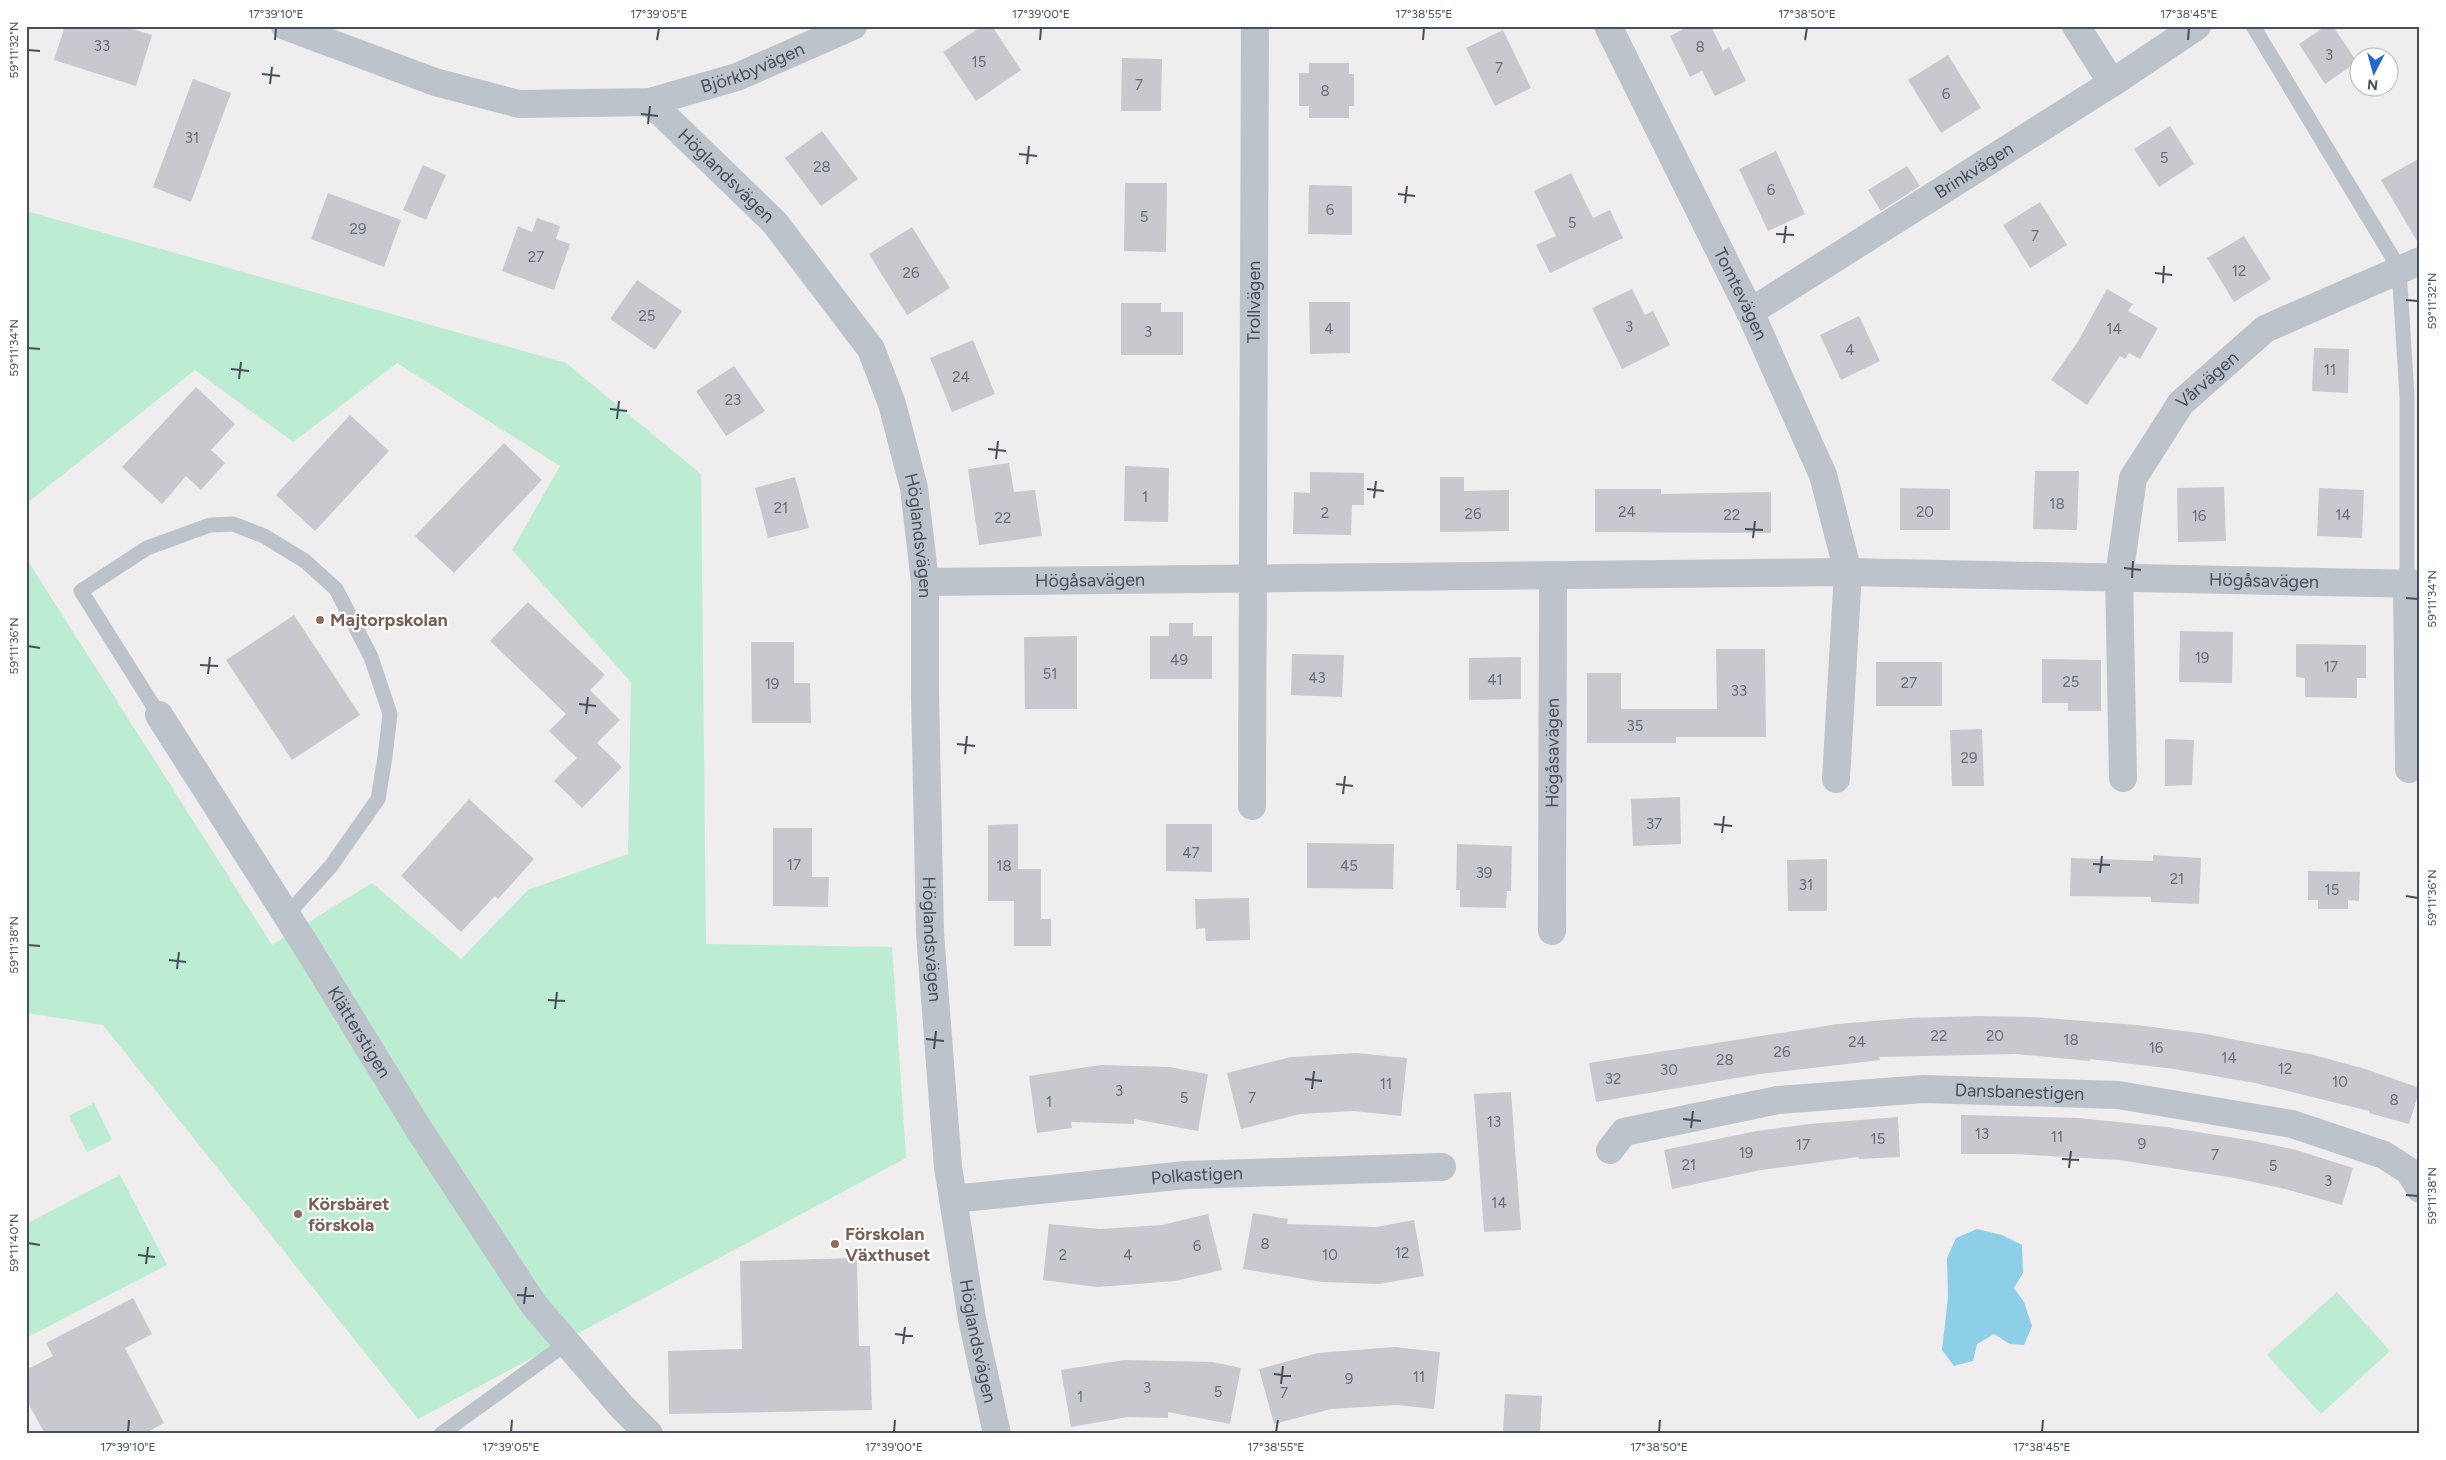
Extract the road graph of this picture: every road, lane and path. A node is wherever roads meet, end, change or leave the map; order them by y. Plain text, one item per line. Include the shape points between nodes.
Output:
1 (284, 26) edge
2 (853, 26) edge
3 (1255, 26) edge
4 (1608, 26) edge
5 (2076, 26) edge
6 (2198, 26) edge
7 (2253, 26) edge
8 (2112, 83) junction
9 (650, 102) junction
10 (2410, 265) edge
11 (1750, 312) junction
12 (1848, 572) junction
13 (1554, 576) junction
14 (2119, 577) junction
15 (1253, 579) junction
16 (925, 582) junction
17 (2414, 584) edge
18 (159, 715) joint
19 (2409, 769) dead end
20 (2123, 778) dead end
21 (1836, 780) dead end
22 (1252, 806) dead end
23 (286, 916) junction
24 (1552, 931) dead end
25 (1610, 1150) dead end
26 (1442, 1167) dead end
27 (2420, 1189) edge
28 (953, 1199) junction
29 (567, 1343) junction
30 (441, 1434) edge
31 (649, 1434) edge
32 (997, 1434) edge

1 - 9 street via 435,82 519,104
2 - 9 street, Björkbyvägen via 737,77
3 - 15 street, Trollvägen
4 - 11 street, Tomtevägen
5 - 8 street
6 - 8 street, Brinkvägen
7 - 10 lane
8 - 11 street, Brinkvägen
9 - 16 street, Höglandsvägen via 775,223 871,349 892,404 914,488
10 - 14 street, Vårvägen via 2265,329 2182,403 2133,478
10 - 17 lane via 2407,397
11 - 12 street, Tomtevägen via 1822,475
12 - 13 street, Högåsavägen
12 - 14 street, Högåsavägen
12 - 21 street
13 - 15 street, Högåsavägen
13 - 24 street, Högåsavägen
14 - 17 street, Högåsavägen
14 - 20 street
15 - 16 street, Högåsavägen
15 - 22 street
16 - 28 street, Höglandsvägen via 930,933
17 - 19 street
18 - 23 street, Klätterstigen
18 - 23 lane via 81,591 147,548 210,525 233,524 264,536 305,561 336,589 371,657 390,714 385,757 378,799 331,866
23 - 29 street, Klätterstigen via 418,1128 534,1305
25 - 27 street, Dansbanestigen via 1624,1132 1778,1100 1924,1089 2118,1095 2292,1124 2384,1155 2409,1171
26 - 28 street, Polkastigen via 1186,1174
28 - 32 street, Höglandsvägen via 972,1319
29 - 30 lane
29 - 31 street, Klätterstigen

